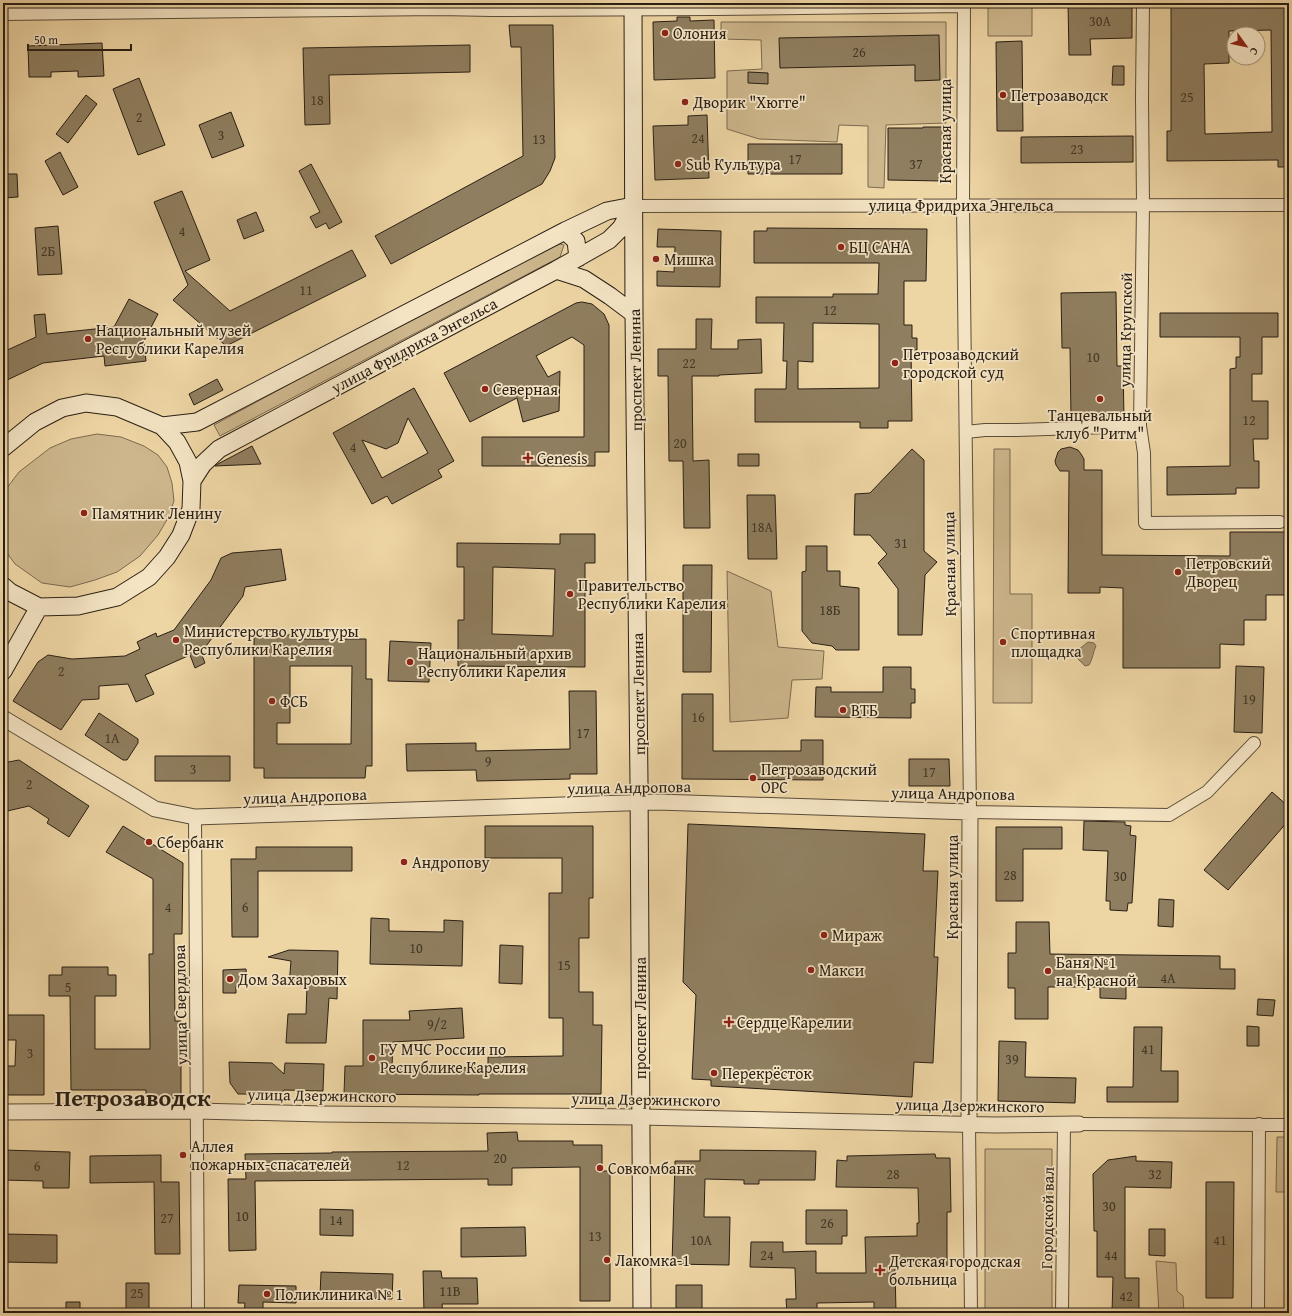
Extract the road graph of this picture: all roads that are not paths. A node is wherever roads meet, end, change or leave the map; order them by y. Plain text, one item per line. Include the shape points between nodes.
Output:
1 (1143, 3) edge
2 (964, 4) edge
3 (633, 6) edge
4 (3, 14) edge
5 (963, 205) junction
6 (1143, 205) junction
7 (1289, 205) edge
8 (633, 206) junction
9 (565, 231) junction
10 (578, 258) junction
11 (556, 270) junction
12 (634, 314) junction
13 (162, 426) junction
14 (1140, 426) junction
15 (966, 432) junction
16 (3, 448) edge
17 (192, 481) junction
18 (1280, 522) dead end
19 (3, 586) edge
20 (39, 607) junction
21 (3, 671) edge
22 (3, 718) edge
23 (1254, 743) dead end
24 (639, 802) junction
25 (970, 812) junction
26 (195, 817) junction
27 (197, 1111) junction
28 (3, 1112) edge
29 (640, 1117) junction
30 (969, 1124) junction
31 (1064, 1124) junction
32 (1079, 1124) joint
33 (1260, 1124) junction
34 (1289, 1124) edge
35 (198, 1313) edge
36 (642, 1313) edge
37 (971, 1313) edge
38 (1062, 1313) edge
39 (1258, 1313) edge

1 - 6 street, улица Крупской
2 - 3 street
2 - 5 street, Красная улица
3 - 4 street via 492,10
3 - 8 main road, проспект Ленина
5 - 6 street, улица Фридриха Энгельса
5 - 8 street, улица Фридриха Энгельса
5 - 15 street, Красная улица
6 - 7 street, улица Фридриха Энгельса
6 - 14 street, улица Крупской
8 - 9 main road, улица Фридриха Энгельса via 607,211
8 - 10 main road, улица Фридриха Энгельса via 621,228 609,240
8 - 12 main road, проспект Ленина
9 - 10 main road via 576,240
9 - 13 main road, улица Фридриха Энгельса via 197,422
10 - 11 main road, улица Фридриха Энгельса
11 - 12 main road via 584,279
11 - 17 main road, улица Фридриха Энгельса via 219,449 203,464
12 - 24 main road, проспект Ленина
13 - 16 main road via 117,407 86,403 62,408 35,422
13 - 17 main road via 177,442 188,462
14 - 15 street
14 - 18 street, улица Крупской via 1144,453 1145,523
15 - 25 street, Красная улица
17 - 20 main road via 191,509 181,535 167,557 149,577 116,598 78,606
19 - 20 main road
20 - 21 main road
22 - 26 street, улица Андропова via 156,809
23 - 25 street, улица Андропова via 1207,792 1169,814
24 - 25 street, улица Андропова
24 - 26 street, улица Андропова
24 - 29 main road, проспект Ленина
25 - 30 street, Красная улица
26 - 27 street, улица Свердлова
27 - 28 street, улица Дзержинского
27 - 29 street, улица Дзержинского
27 - 35 street, улица Свердлова
29 - 30 street, улица Дзержинского
29 - 36 main road, проспект Ленина
30 - 31 street, улица Дзержинского
30 - 37 street
31 - 32 street, улица Дзержинского
31 - 38 street, Городской вал
32 - 33 street, улица Дзержинского
33 - 34 street, улица Дзержинского
33 - 39 street

